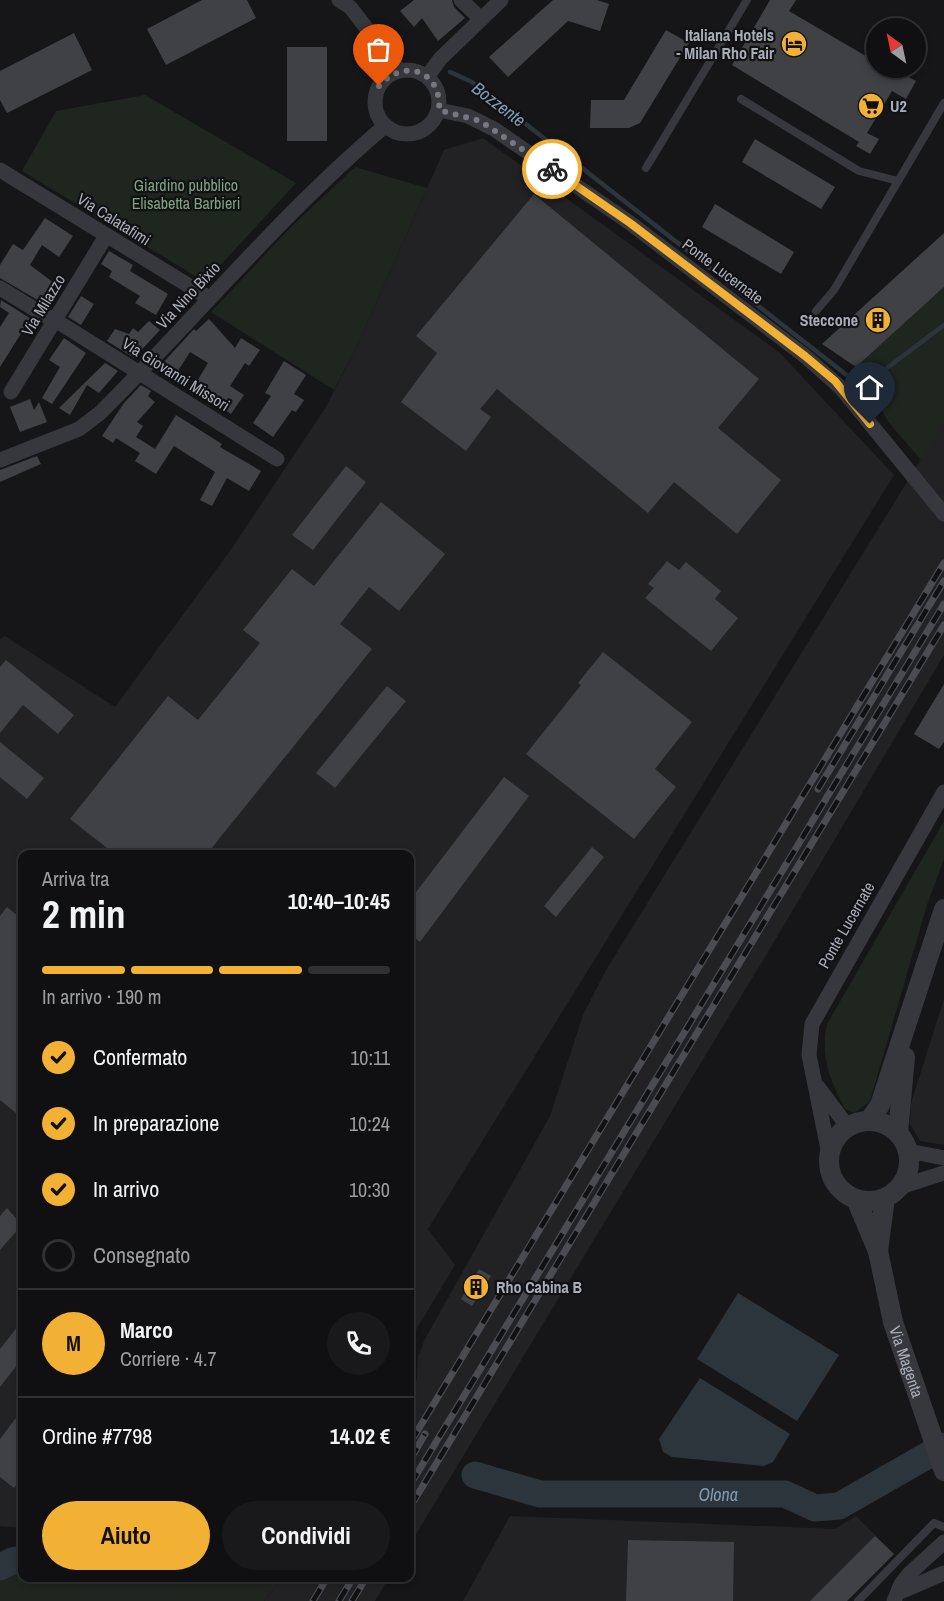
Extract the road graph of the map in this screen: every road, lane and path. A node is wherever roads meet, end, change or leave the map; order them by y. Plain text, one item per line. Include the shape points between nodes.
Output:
1 (339, 0) edge
2 (461, 0) edge
3 (501, 0) edge
4 (747, 0) edge
5 (482, 19) junction
6 (400, 71) junction
7 (427, 76) junction
8 (741, 99) dead end
9 (944, 103) edge
10 (439, 110) junction
11 (385, 126) junction
12 (646, 168) dead end
13 (0, 170) edge
14 (898, 181) junction
15 (106, 236) junction
16 (0, 288) edge
17 (209, 298) junction
18 (816, 311) dead end
19 (55, 321) junction
20 (140, 372) junction
21 (11, 392) dead end
22 (277, 459) dead end
23 (0, 460) edge
24 (944, 514) edge
25 (944, 792) edge
26 (944, 909) edge
27 (911, 1016) junction
28 (817, 1085) junction
29 (868, 1121) junction
30 (848, 1127) junction
31 (898, 1133) junction
32 (908, 1151) junction
33 (829, 1154) junction
34 (944, 1158) edge
35 (944, 1173) edge
36 (893, 1192) junction
37 (856, 1199) junction
38 (878, 1251) junction
39 (942, 1466) edge
40 (944, 1527) edge
41 (944, 1542) edge
42 (944, 1573) edge
43 (897, 1596) edge
44 (858, 1601) edge

1 - 6 street via 350,7
2 - 5 street
3 - 5 street
4 - 12 lane
5 - 7 street
6 - 7 street
6 - 11 street via 385,79 376,94 376,111
7 - 10 street via 438,92
8 - 14 lane via 859,171
9 - 14 lane
10 - 11 street via 421,132 402,135
10 - 24 street, Ponte Lucernate via 480,121 545,164 639,230 825,372
11 - 17 street, Via Nino Bixio via 315,190
13 - 15 street, Via Calatafimi
14 - 18 lane via 834,290
15 - 17 street, Via Calatafimi
15 - 19 street, Via Milazzo
16 - 19 street, Via Giovanni Missori
17 - 20 street, Via Nino Bixio
19 - 20 street, Via Giovanni Missori
19 - 21 street, Via Milazzo
20 - 22 street, Via Giovanni Missori
20 - 23 street, Via Nino Bixio via 89,422
25 - 28 street, Ponte Lucernate via 812,1024 809,1054
26 - 27 street
27 - 29 street via 880,1105
27 - 31 street
28 - 30 street, Ponte Lucernate
28 - 33 street, Ponte Lucernate
29 - 30 street
29 - 31 street via 882,1123
30 - 33 street via 837,1136
31 - 32 street
32 - 34 street
32 - 36 street via 908,1172
33 - 37 street via 834,1182
35 - 36 street
36 - 37 street via 868,1202
36 - 38 street, Via Magenta
37 - 38 street, Via Magenta
38 - 39 street, Via Magenta via 893,1322
40 - 44 lane via 934,1523
41 - 43 street via 910,1573
42 - 43 street

